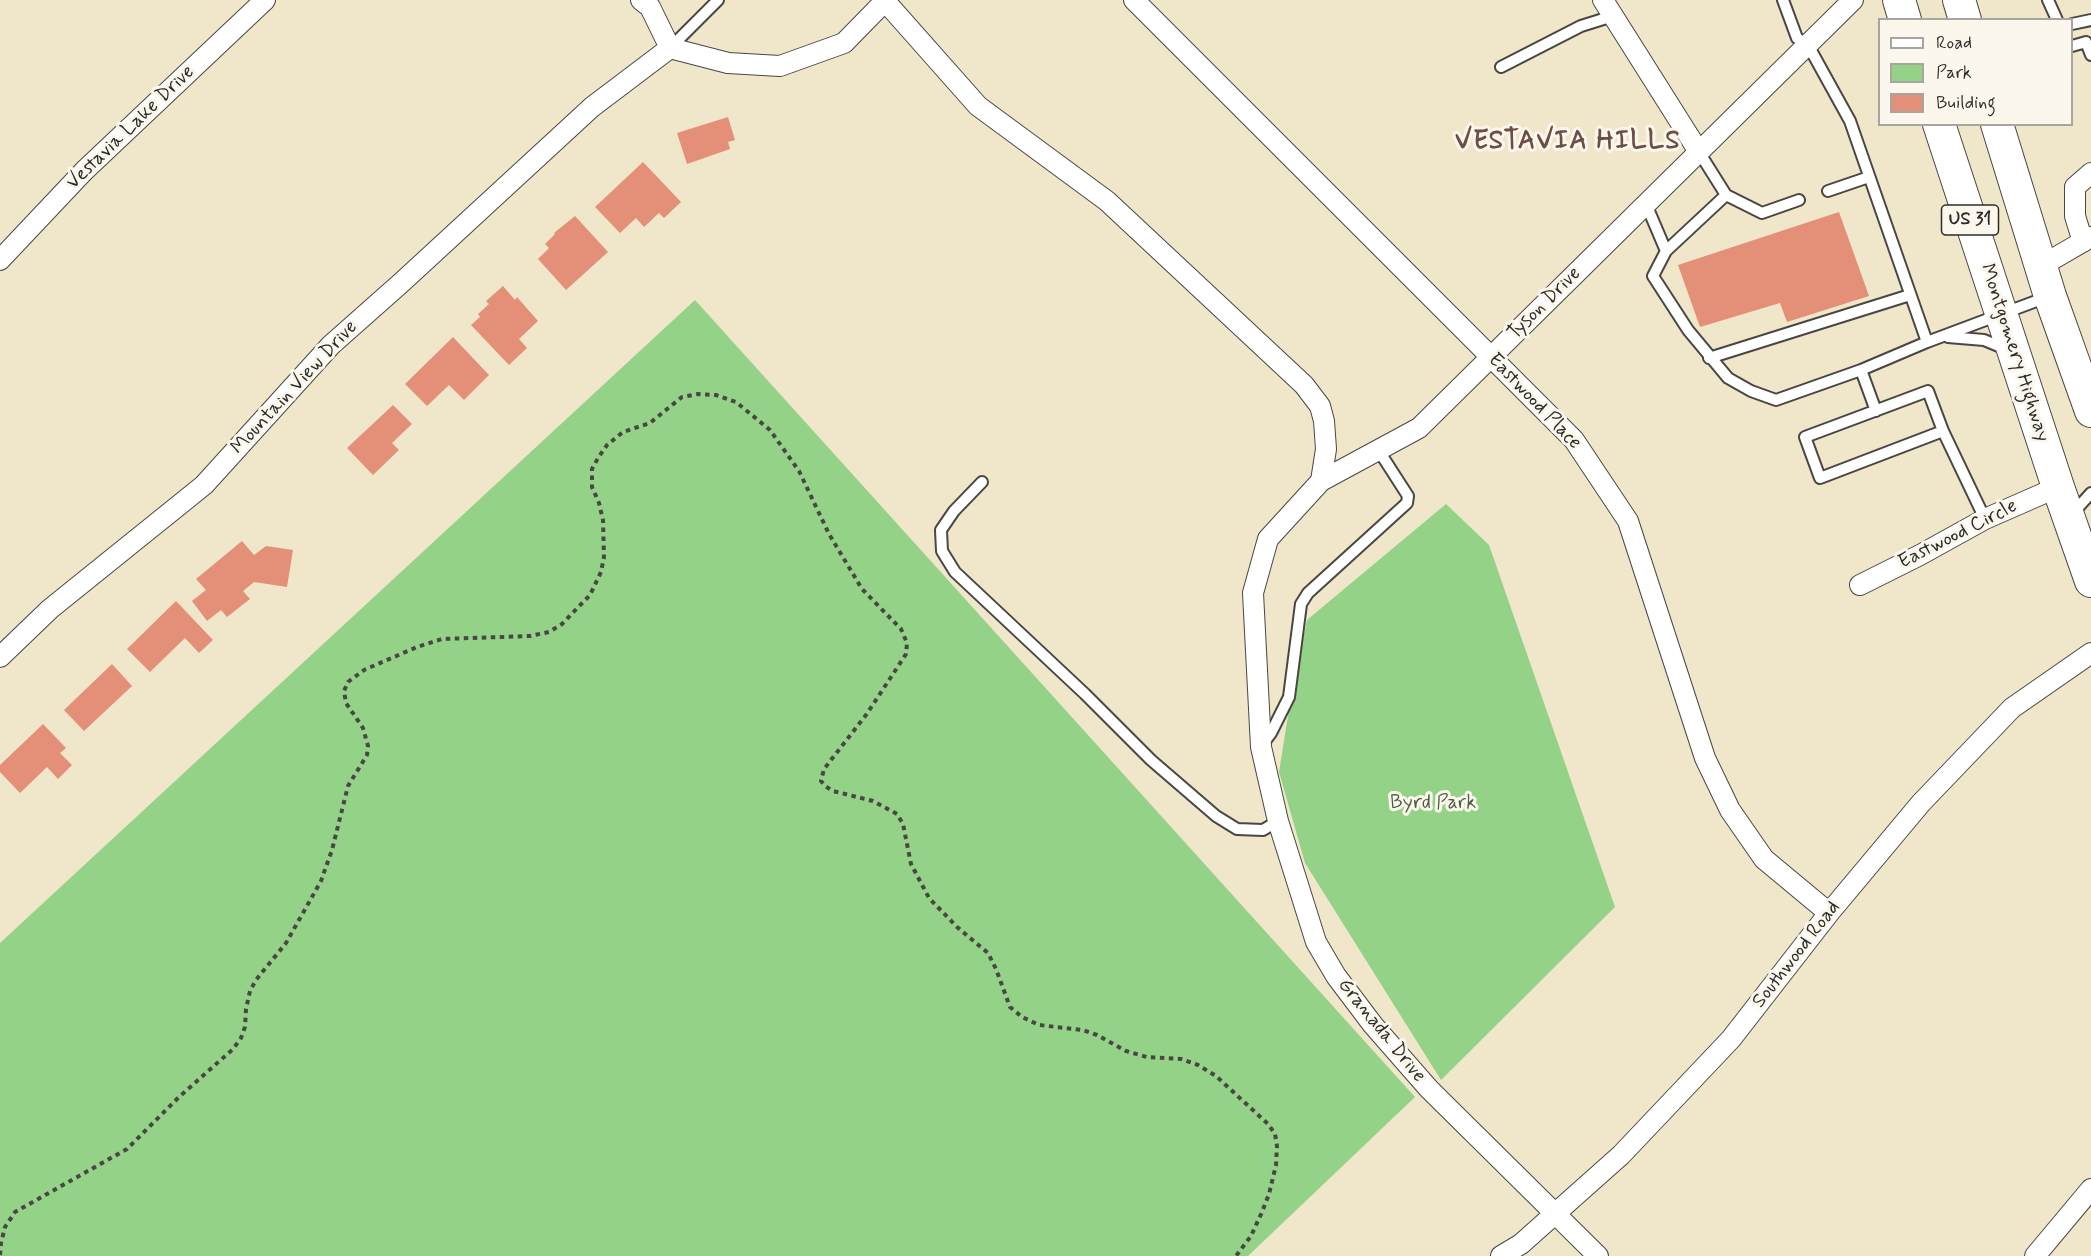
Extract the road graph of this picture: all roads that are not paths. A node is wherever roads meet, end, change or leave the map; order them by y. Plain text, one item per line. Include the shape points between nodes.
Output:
1 (265, 0) edge
2 (642, 0) edge
3 (702, 0) edge
4 (1134, 0) edge
5 (1783, 0) edge
6 (1899, 0) edge
7 (1959, 0) edge
8 (2048, 0) edge
9 (880, 2) edge
10 (714, 4) edge
11 (1844, 4) edge
12 (1608, 8) edge
13 (1904, 18) edge
14 (1964, 18) edge
15 (2056, 18) edge
16 (2091, 20) edge
17 (2073, 24) edge
18 (1808, 45) junction
19 (2073, 46) edge
20 (670, 48) junction
21 (2091, 55) edge
22 (1502, 67) dead end
23 (1940, 126) edge
24 (1998, 126) edge
25 (1699, 152) junction
26 (2091, 173) edge
27 (1869, 177) junction
28 (1828, 191) dead end
29 (1726, 195) junction
30 (1800, 200) dead end
31 (1646, 204) junction
32 (2087, 240) edge
33 (1666, 251) junction
34 (0, 260) edge
35 (2041, 266) junction
36 (1910, 295) junction
37 (2050, 296) junction
38 (2001, 315) junction
39 (1941, 337) junction
40 (1927, 342) junction
41 (2014, 353) junction
42 (1490, 358) junction
43 (1709, 358) junction
44 (1861, 370) junction
45 (2090, 403) edge
46 (1876, 411) junction
47 (1943, 431) junction
48 (1378, 451) junction
49 (1321, 481) junction
50 (982, 482) dead end
51 (2058, 487) junction
52 (2091, 493) edge
53 (2068, 518) junction
54 (1985, 519) junction
55 (2091, 582) edge
56 (1860, 585) dead end
57 (2091, 653) edge
58 (0, 657) edge
59 (1261, 747) junction
60 (1278, 821) junction
61 (1829, 913) junction
62 (2091, 1189) edge
63 (1556, 1213) junction
64 (1501, 1256) edge
65 (1598, 1256) edge
66 (2035, 1256) edge

1 - 34 street, Vestavia Lake Drive via 84,171
2 - 20 street via 650,7
3 - 10 lane
4 - 42 street, Eastwood Place
5 - 18 lane via 1797,38
6 - 13 main road
7 - 14 main road
8 - 15 lane
9 - 20 street via 844,42 780,66 728,63
9 - 49 street via 978,106 1107,201 1305,385 1320,406 1324,421 1326,449
10 - 20 lane
11 - 18 street, Tyson Drive
12 - 22 lane
12 - 25 street
16 - 17 lane
18 - 25 street, Tyson Drive
18 - 27 lane via 1850,121
19 - 21 lane via 2086,42
20 - 58 street, Mountain View Drive via 591,107 331,345 204,485 50,609
23 - 38 main road, Montgomery Highway / US 31
24 - 35 main road, US 31
25 - 29 lane
25 - 31 street, Tyson Drive
26 - 32 street via 2075,187 2075,216
27 - 28 lane
27 - 36 lane
29 - 30 lane via 1762,213
29 - 33 lane
31 - 33 lane
31 - 42 street, Tyson Drive
32 - 35 street
33 - 43 lane via 1653,276
35 - 37 main road, US 31
36 - 40 lane
36 - 43 lane
37 - 38 lane
37 - 45 main road, US 31
38 - 39 lane
38 - 41 main road, Montgomery Highway / US 31
39 - 40 lane
39 - 41 lane via 1984,340
40 - 44 lane
41 - 51 main road, Montgomery Highway / US 31
42 - 48 street, Tyson Drive via 1419,429
42 - 61 street, Eastwood Place via 1575,440 1628,521 1705,758 1730,810 1764,859
43 - 44 lane via 1728,378 1776,400
44 - 46 lane
46 - 47 lane via 1928,391
46 - 47 lane via 1805,437 1820,478
47 - 54 lane
48 - 49 street, Tyson Drive
48 - 59 lane via 1408,495 1407,502 1308,593 1301,604 1289,697
49 - 59 street, Tyson Drive via 1268,539 1252,594
50 - 60 lane via 954,510 941,530 942,551 955,572 1150,759 1216,816 1237,829 1263,830
51 - 53 main road, Montgomery Highway / US 31
51 - 54 street, Eastwood Circle
52 - 53 lane
53 - 55 main road, Montgomery Highway / US 31
54 - 56 street, Eastwood Circle
57 - 61 street, Southwood Road via 2012,708 1921,803
59 - 60 street, Granada Drive
60 - 63 street, Granada Drive via 1316,942 1336,976 1429,1089
61 - 63 street, Southwood Road via 1731,1039 1621,1155
62 - 66 street
63 - 64 street, Southwood Road
63 - 65 street, Granada Drive

